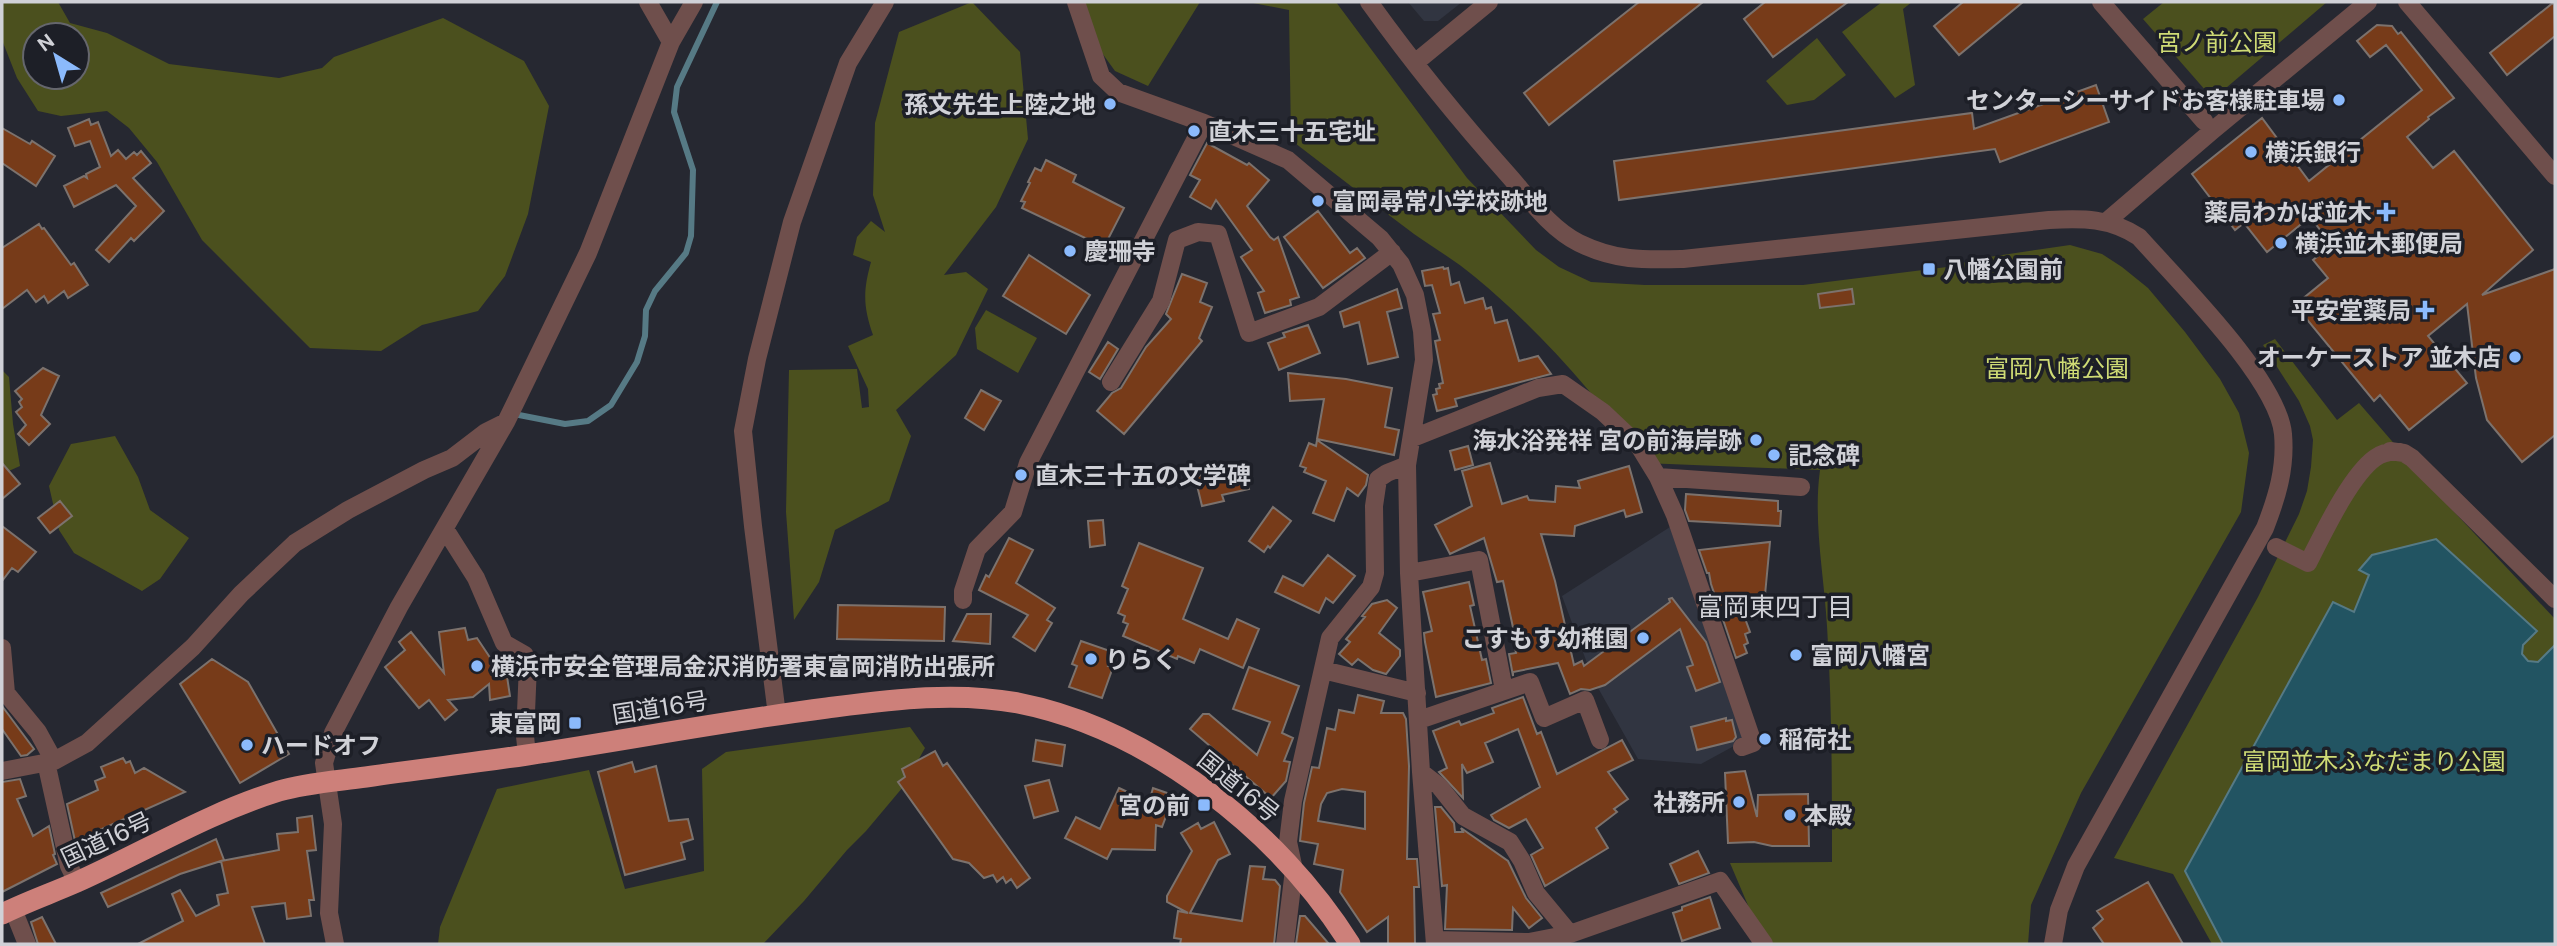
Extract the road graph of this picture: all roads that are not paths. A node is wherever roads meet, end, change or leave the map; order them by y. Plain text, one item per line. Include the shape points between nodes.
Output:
1 (648, 2) edge
2 (694, 2) edge
3 (885, 2) edge
4 (1076, 2) edge
5 (1368, 2) edge
6 (1489, 2) edge
7 (2101, 2) edge
8 (2368, 2) edge
9 (2407, 2) edge
10 (671, 42) junction
11 (1416, 62) junction
12 (2204, 121) dead end
13 (1204, 123) junction
14 (2555, 176) edge
15 (2107, 221) junction
16 (1392, 252) junction
17 (1111, 383) dead end
18 (506, 422) junction
19 (1413, 439) junction
20 (1407, 465) junction
21 (1658, 477) junction
22 (1801, 487) dead end
23 (445, 529) junction
24 (2276, 547) dead end
25 (1409, 573) junction
26 (2555, 599) edge
27 (963, 600) dead end
28 (2, 648) edge
29 (1323, 670) junction
30 (1504, 690) junction
31 (1417, 694) junction
32 (777, 715) junction
33 (1419, 720) junction
34 (1600, 740) dead end
35 (1742, 747) dead end
36 (527, 755) junction
37 (50, 762) junction
38 (2, 771) edge
39 (1421, 772) junction
40 (326, 783) junction
41 (1294, 870) junction
42 (77, 882) junction
43 (5, 911) edge
44 (1570, 934) junction
45 (1435, 942) edge
46 (27, 944) edge
47 (334, 944) edge
48 (1285, 944) edge
49 (1350, 944) edge
50 (1764, 944) edge
51 (2053, 944) edge

1 - 10 street
2 - 10 street
3 - 32 street via 848,63 792,222 743,431
4 - 13 street via 1101,76 1118,92
5 - 11 street
6 - 11 street
7 - 12 street
8 - 15 street
9 - 14 street
10 - 18 street via 587,254
11 - 15 street via 1543,214 1577,242 1617,258 1683,259 2049,220
13 - 16 street via 1288,160
13 - 27 street via 1028,463 1013,512 977,549
15 - 51 street via 2139,237 2241,352 2269,395 2283,431 2283,468 2265,528 2076,866 2059,910
16 - 17 street via 1319,306 1249,333 1218,234 1198,232 1177,240 1161,301
16 - 19 street via 1415,295 1423,331 1424,360
18 - 23 street
18 - 37 street via 452,458 295,543 183,656 87,743
19 - 20 street
19 - 21 street via 1538,388 1563,384 1603,412 1639,446
20 - 25 street
20 - 29 street via 1378,479 1371,587 1330,638
21 - 22 street
21 - 35 street via 1753,743
23 - 36 street via 476,578 504,643 525,655
23 - 40 street via 333,733 324,763
24 - 26 street via 2308,563 2360,472 2376,456 2404,453
25 - 30 street via 1479,560
25 - 31 street
28 - 37 street via 6,693 38,732
29 - 31 street
29 - 41 street via 1293,801 1288,842
30 - 33 street
30 - 34 street via 1530,682 1544,718 1586,700
31 - 33 street
32 - 36 highway, 国道16号
32 - 41 highway, 国道16号 via 931,698 1016,703 1058,713 1116,735 1168,763 1217,799
33 - 39 street
36 - 40 highway, 国道16号
37 - 38 street
37 - 42 street via 69,866
39 - 44 street via 1462,816 1510,842 1536,893
39 - 45 street
40 - 42 highway, 国道16号 via 282,790 234,808
40 - 47 street via 333,824 329,913
41 - 48 street
41 - 49 highway, 国道16号
42 - 43 highway, 国道16号
43 - 46 street
44 - 45 street via 1529,942
44 - 50 street via 1720,881

